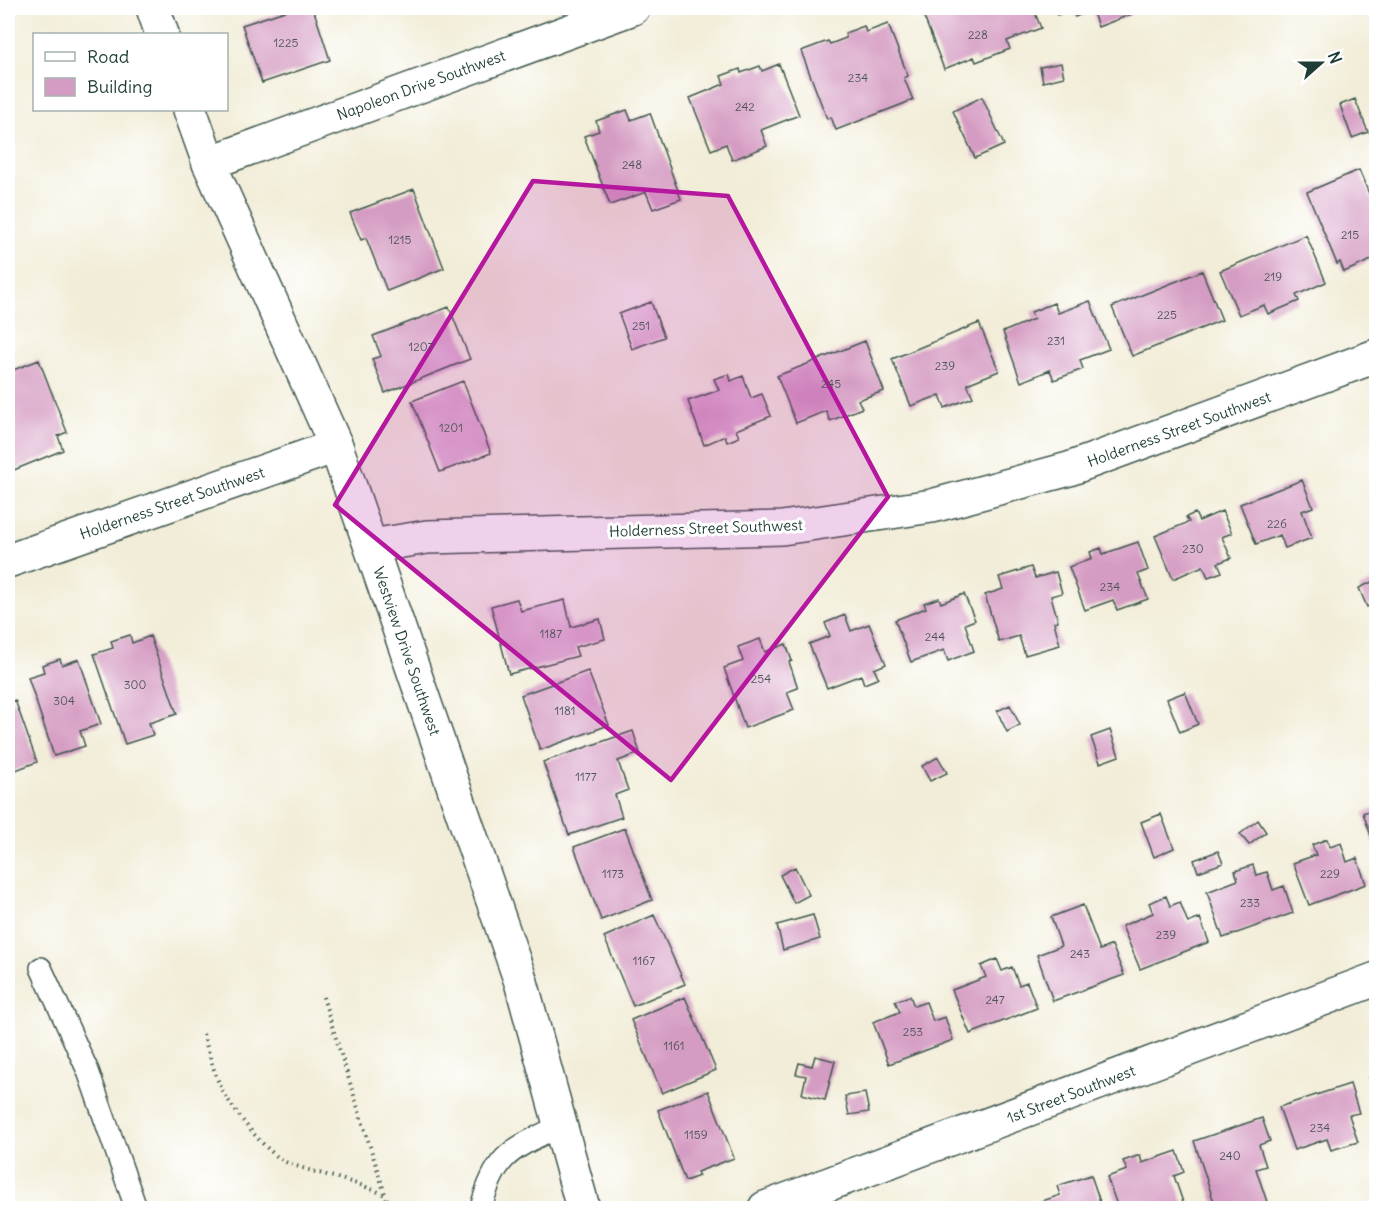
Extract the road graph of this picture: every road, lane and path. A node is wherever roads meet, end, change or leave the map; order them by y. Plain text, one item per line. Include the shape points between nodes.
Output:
1 (153, 8) edge
2 (633, 8) edge
3 (162, 33) edge
4 (190, 111) edge
5 (209, 163) junction
6 (1377, 356) edge
7 (336, 446) junction
8 (371, 546) junction
9 (8, 561) edge
10 (41, 968) dead end
11 (1377, 979) edge
12 (323, 997) dead end
13 (204, 1034) dead end
14 (561, 1125) junction
15 (385, 1195) junction
16 (136, 1209) edge
17 (390, 1209) edge
18 (481, 1209) edge
19 (583, 1209) edge
20 (765, 1209) edge

1 - 3 street
2 - 5 street, Napoleon Drive Southwest
4 - 5 street, Westview Drive Southwest
5 - 7 street, Westview Drive Southwest
6 - 8 street, Holderness Street Southwest via 1069,469 932,506 782,528 427,537
7 - 8 street, Westview Drive Southwest
7 - 9 street, Holderness Street Southwest
8 - 14 street, Westview Drive Southwest via 521,982
10 - 16 lane via 88,1071
11 - 20 street, 1st Street Southwest
12 - 15 path
13 - 15 path via 221,1088 273,1152 286,1162 365,1185
14 - 18 lane via 516,1148 497,1165
14 - 19 street, Westview Drive Southwest
15 - 17 path

